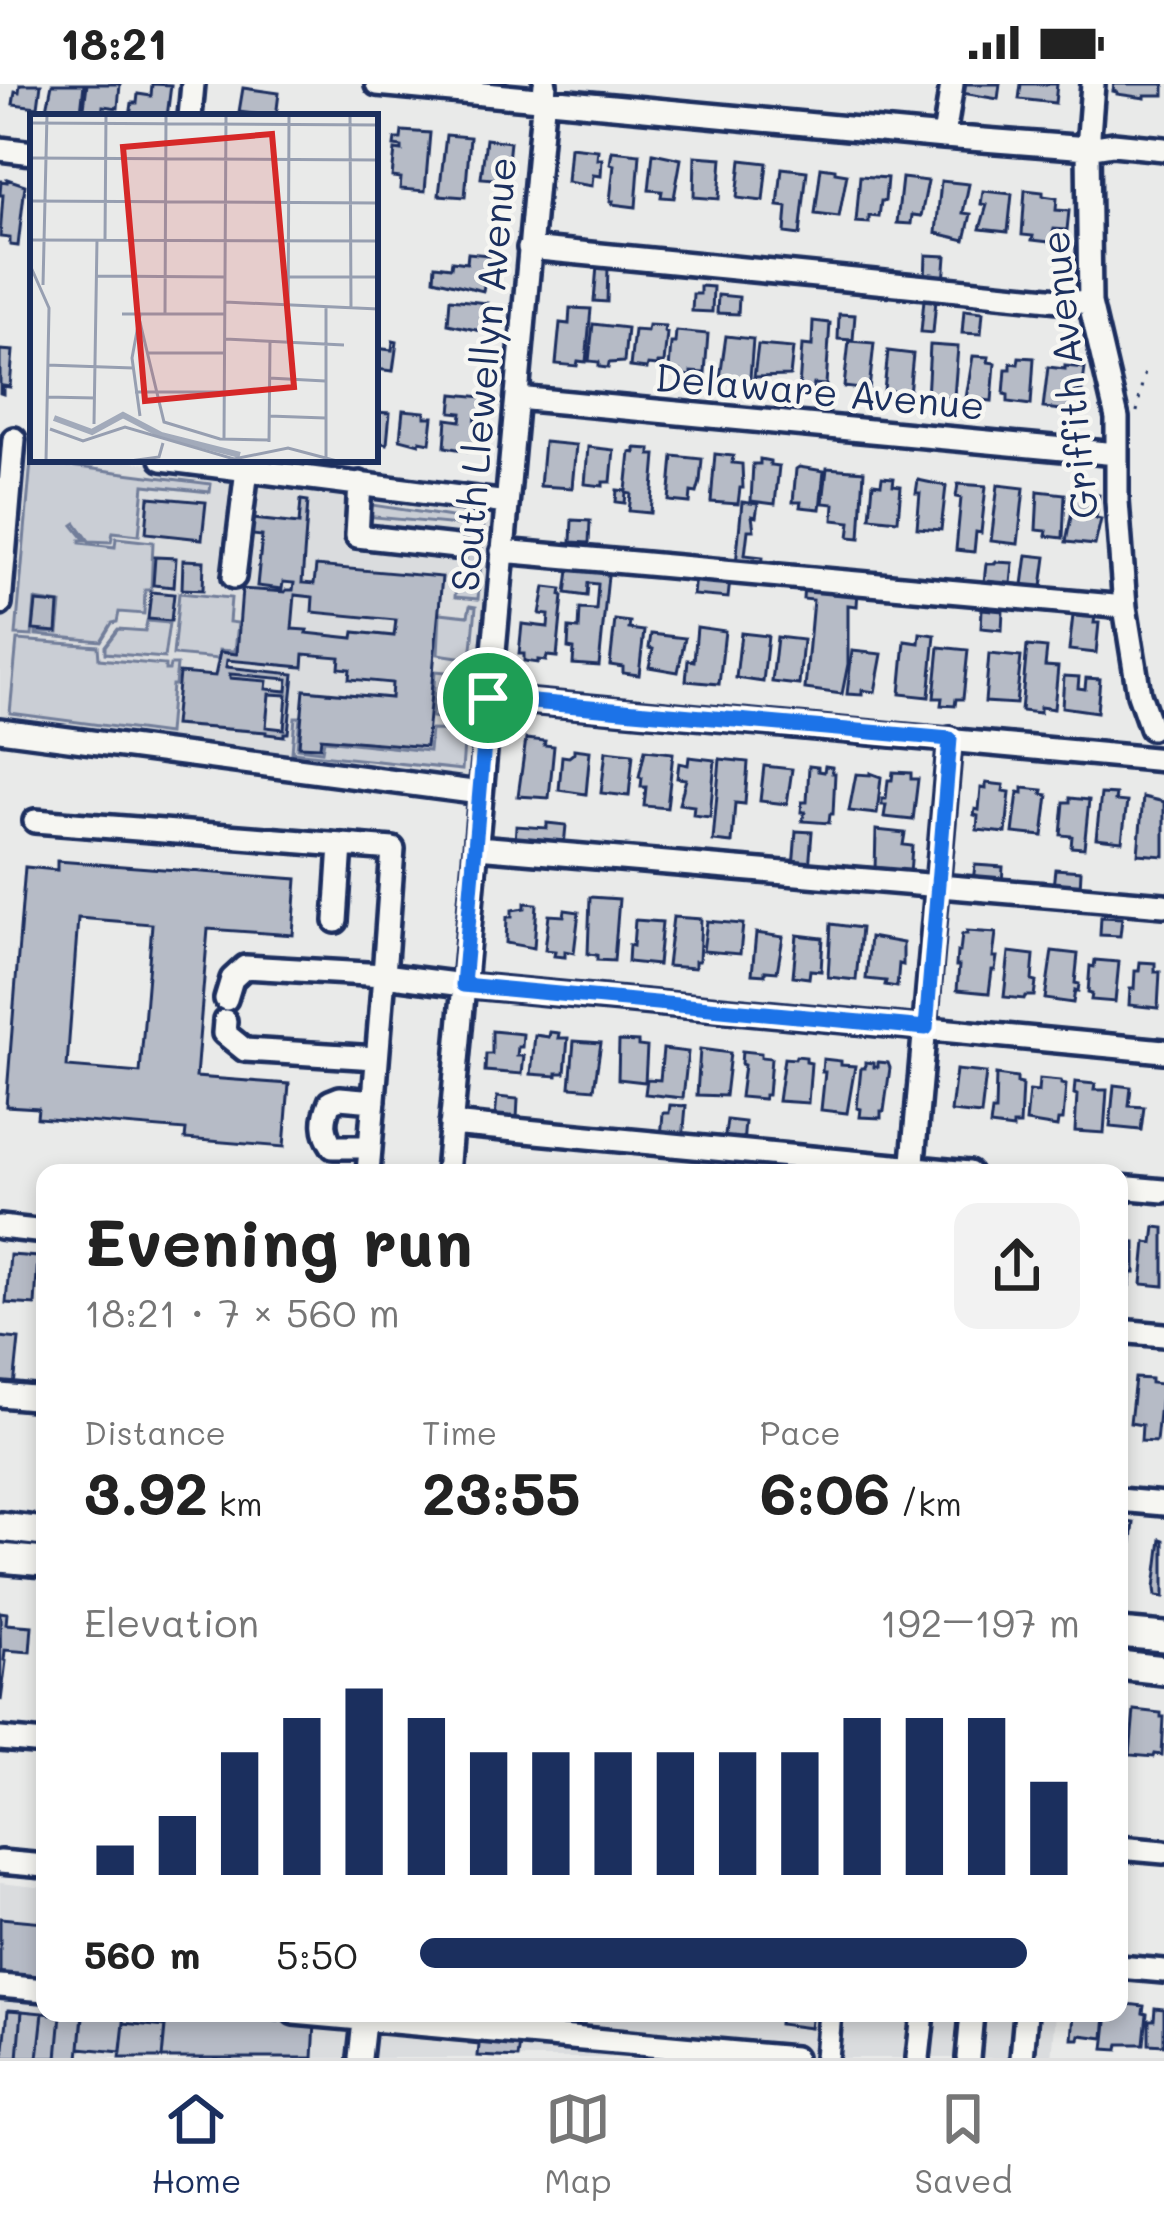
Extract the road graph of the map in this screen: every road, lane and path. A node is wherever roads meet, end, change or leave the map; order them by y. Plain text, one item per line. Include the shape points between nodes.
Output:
1 (194, 84) edge
2 (376, 84) edge
3 (952, 84) edge
4 (1093, 84) edge
5 (544, 92) edge
6 (190, 114) edge
7 (944, 136) junction
8 (0, 148) edge
9 (1088, 148) junction
10 (1164, 149) edge
11 (30, 153) edge
12 (529, 248) junction
13 (1090, 303) junction
14 (517, 398) junction
15 (16, 439) edge
16 (1118, 454) junction
17 (185, 462) edge
18 (247, 470) junction
19 (359, 483) junction
20 (507, 503) junction
21 (456, 547) dead end
22 (502, 551) junction
23 (234, 577) dead end
24 (0, 604) edge
25 (1126, 607) junction
26 (488, 698) junction
27 (1164, 704) edge
28 (1151, 728) junction
29 (0, 730) edge
30 (950, 739) junction
31 (1139, 758) junction
32 (1164, 760) edge
33 (480, 793) junction
34 (35, 820) dead end
35 (340, 844) junction
36 (477, 847) junction
37 (938, 887) junction
38 (1164, 905) edge
39 (336, 922) dead end
40 (384, 975) junction
41 (463, 985) junction
42 (926, 1028) junction
43 (1164, 1051) edge
44 (377, 1058) junction
45 (374, 1102) junction
46 (451, 1124) junction
47 (370, 1147) junction
48 (369, 1164) edge
49 (448, 1164) edge
50 (853, 1164) edge
51 (914, 1164) edge
52 (1128, 1188) edge
53 (1164, 1191) edge
54 (0, 1228) edge
55 (36, 1231) edge
56 (1128, 1332) edge
57 (1164, 1335) edge
58 (0, 1395) edge
59 (36, 1398) edge
60 (1128, 1501) edge
61 (1164, 1504) edge
62 (0, 1527) edge
63 (36, 1531) edge
64 (0, 1558) edge
65 (36, 1561) edge
66 (1128, 1634) edge
67 (1164, 1637) edge
68 (1128, 1666) edge
69 (1164, 1670) edge
70 (0, 1739) edge
71 (36, 1742) edge
72 (1128, 1849) edge
73 (1164, 1852) edge
74 (0, 1862) edge
75 (36, 1865) edge
76 (1128, 1968) edge
77 (1164, 1972) edge
78 (0, 1986) edge
79 (36, 1989) edge
80 (364, 2022) edge
81 (424, 2022) edge
82 (829, 2022) edge
83 (922, 2022) edge
84 (971, 2022) edge
85 (1025, 2022) edge
86 (769, 2057) edge
87 (360, 2058) edge
88 (794, 2058) edge
89 (826, 2058) edge
90 (918, 2058) edge
91 (968, 2058) edge
92 (1022, 2058) edge

1 - 6 street
2 - 5 street
3 - 7 street
4 - 9 street, Griffith Avenue
5 - 7 street
5 - 12 street, South Llewellyn Avenue
7 - 9 street
8 - 11 street
9 - 10 street
9 - 13 street, Griffith Avenue
12 - 13 street
12 - 14 street, South Llewellyn Avenue
13 - 16 street, Griffith Avenue
14 - 16 street, Delaware Avenue
14 - 20 street, South Llewellyn Avenue
15 - 24 street
16 - 25 street, Griffith Avenue
17 - 18 street
18 - 19 street
18 - 23 street
19 - 20 street
19 - 21 street via 357,536
20 - 22 street, South Llewellyn Avenue
22 - 25 street
22 - 26 street, South Llewellyn Avenue
25 - 28 street, Griffith Avenue
26 - 30 street
26 - 33 street, South Llewellyn Avenue
27 - 28 street
28 - 31 street
29 - 33 street
30 - 31 street
30 - 37 street
31 - 32 street
33 - 36 street, South Llewellyn Avenue
34 - 35 street
35 - 39 street
35 - 40 street via 393,849
36 - 37 street
36 - 41 street, South Llewellyn Avenue
37 - 38 street
37 - 42 street
40 - 41 street
40 - 44 street
40 - 44 street via 245,967 232,979 224,1033 245,1049
41 - 42 street
41 - 46 street, South Llewellyn Avenue
42 - 43 street
42 - 51 street
44 - 45 street
45 - 47 street
45 - 47 street via 340,1098 324,1117 333,1147
46 - 49 street, South Llewellyn Avenue
46 - 50 street
47 - 48 street
52 - 53 street
54 - 55 street
56 - 57 street
58 - 59 street
60 - 61 street
62 - 63 main road
64 - 65 main road
66 - 67 main road
68 - 69 main road
70 - 71 street
72 - 73 street
74 - 75 street
76 - 77 street
78 - 79 street
80 - 87 street
81 - 86 street
82 - 89 street
83 - 90 street
84 - 91 street
85 - 92 street
86 - 88 street

